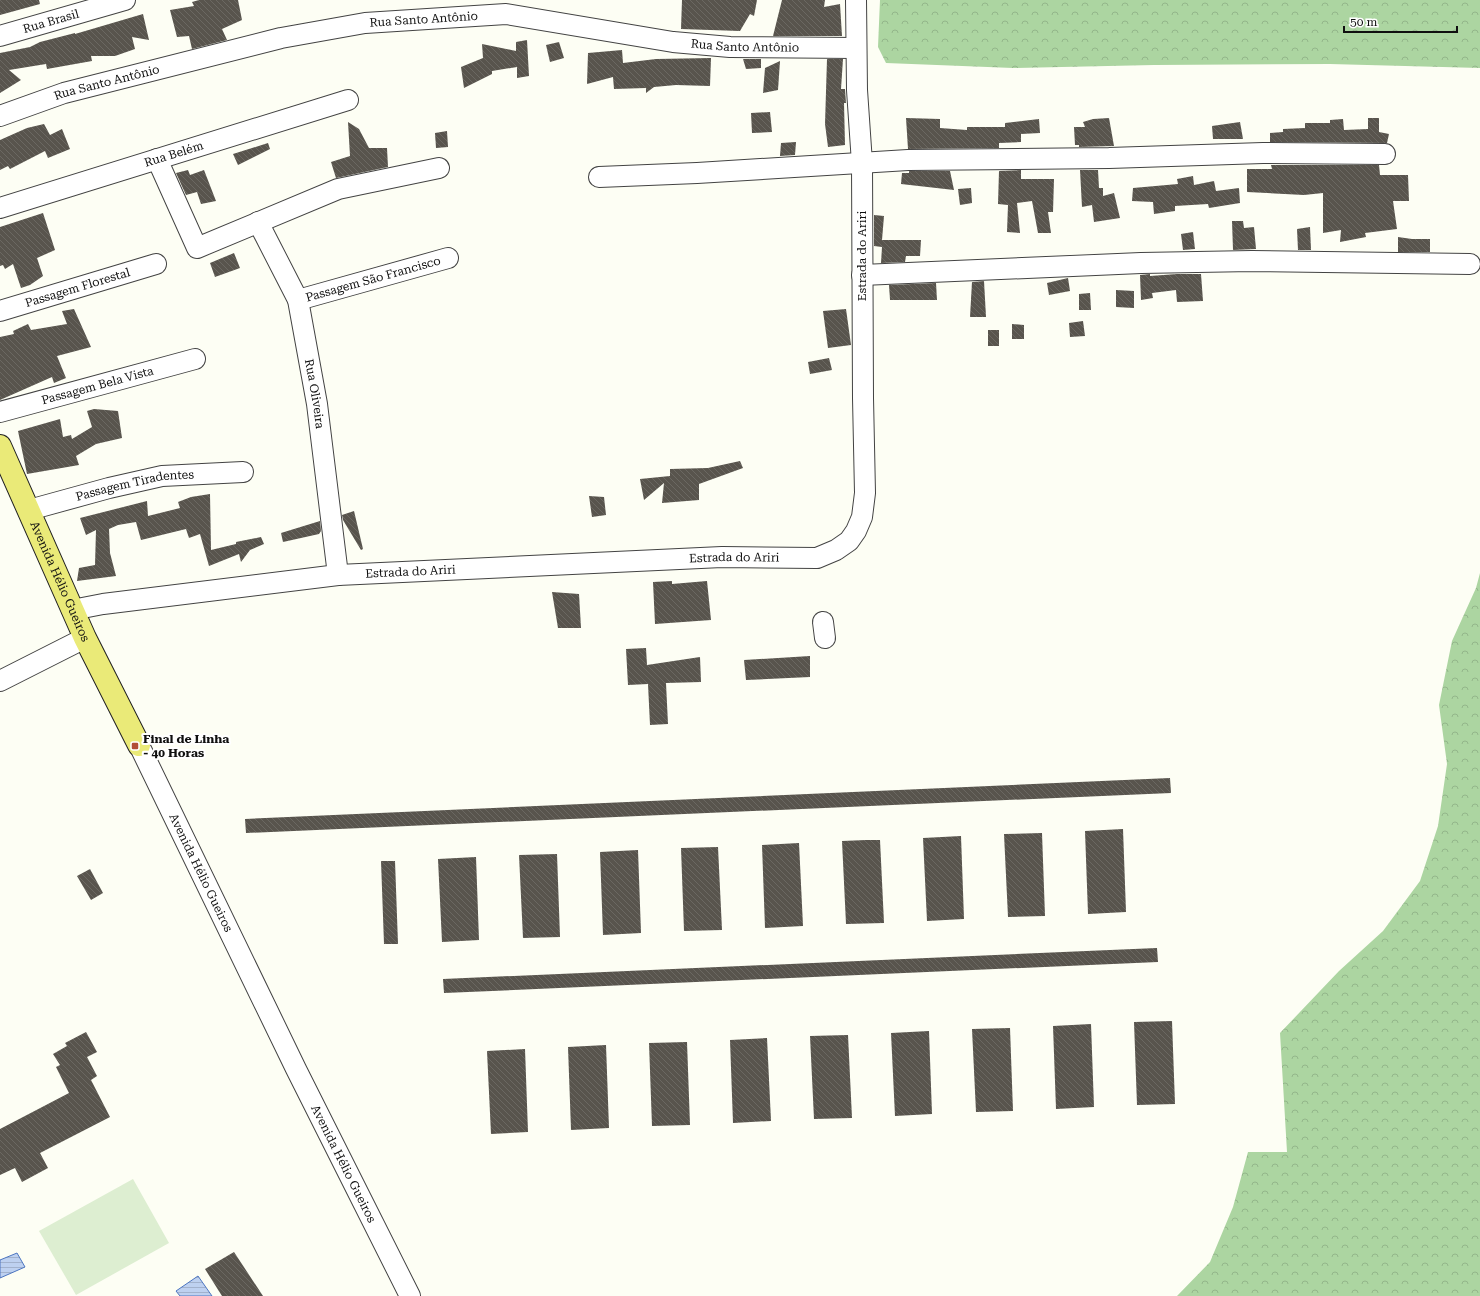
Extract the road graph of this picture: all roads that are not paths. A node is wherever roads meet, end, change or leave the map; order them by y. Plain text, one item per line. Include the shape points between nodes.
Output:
1 (125, 0) edge
2 (856, 0) edge
3 (503, 7) edge
4 (0, 36) edge
5 (856, 48) junction
6 (348, 100) dead end
7 (0, 116) edge
8 (1385, 154) dead end
9 (157, 159) junction
10 (862, 163) junction
11 (439, 168) dead end
12 (599, 177) dead end
13 (0, 208) edge
14 (258, 222) junction
15 (448, 258) dead end
16 (156, 264) dead end
17 (1470, 264) dead end
18 (862, 275) junction
19 (298, 300) junction
20 (0, 311) edge
21 (195, 359) dead end
22 (0, 412) edge
23 (0, 446) edge
24 (243, 472) dead end
25 (29, 510) junction
26 (338, 575) junction
27 (72, 610) junction
28 (85, 638) junction
29 (0, 682) edge
30 (139, 745) joint
31 (410, 1296) edge

1 - 4 street, Rua Brasil
2 - 5 street, Estrada do Ariri
3 - 5 street, Rua Santo Antônio via 672,42 730,47
3 - 7 street, Rua Santo Antônio via 365,23 281,38 64,93
5 - 10 street, Estrada do Ariri
6 - 9 street, Rua Belém
8 - 10 street via 1263,153
9 - 13 street, Rua Belém
9 - 14 street via 197,248
10 - 12 street
10 - 18 street, Estrada do Ariri
11 - 14 street via 338,189
14 - 19 street, Rua Oliveira
15 - 19 street, Passagem São Francisco
16 - 20 street, Passagem Florestal
17 - 18 street via 1252,261 1141,263
18 - 26 street, Estrada do Ariri via 865,493 862,517 856,531 849,541 836,550 817,558 722,558
19 - 26 street, Rua Oliveira via 316,404
21 - 22 street, Passagem Bela Vista
23 - 25 main road, Avenida Hélio Gueiros
24 - 25 street, Passagem Tiradentes via 162,476
25 - 27 main road, Avenida Hélio Gueiros
26 - 27 street, Estrada do Ariri
27 - 28 main road, Avenida Hélio Gueiros
28 - 29 street
28 - 30 main road, Avenida Hélio Gueiros
30 - 31 street, Avenida Hélio Gueiros via 296,1069

